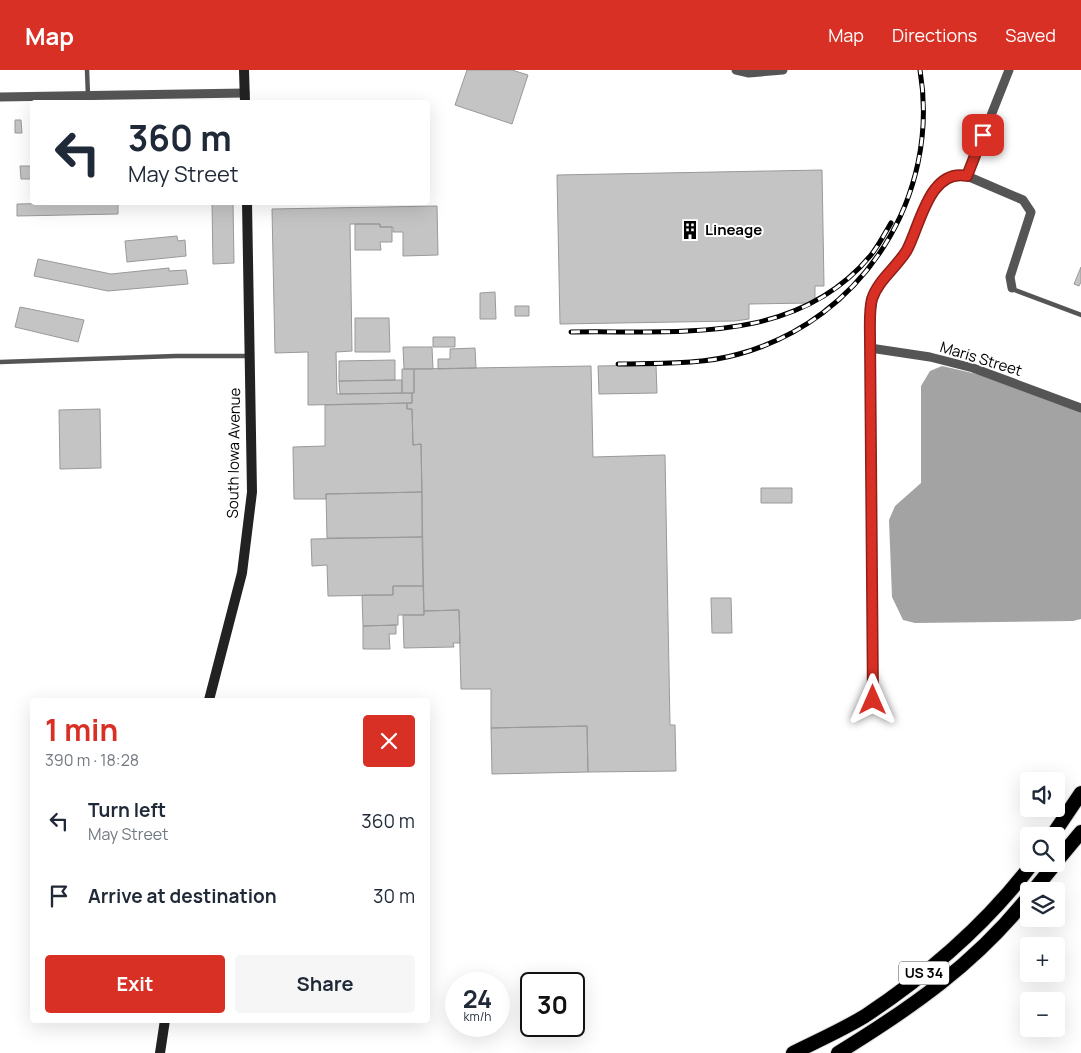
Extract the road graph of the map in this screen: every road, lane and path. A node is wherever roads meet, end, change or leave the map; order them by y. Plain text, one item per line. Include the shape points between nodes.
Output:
1 (87, 70) edge
2 (244, 70) edge
3 (736, 70) edge
4 (783, 70) edge
5 (1009, 70) edge
6 (0, 97) edge
7 (245, 98) edge
8 (88, 99) edge
9 (967, 176) junction
10 (247, 205) edge
11 (1012, 288) joint
12 (1081, 315) edge
13 (870, 348) junction
14 (250, 356) junction
15 (0, 362) edge
16 (1081, 408) edge
17 (210, 698) edge
18 (873, 700) dead end
19 (1081, 792) edge
20 (1058, 827) edge
21 (1081, 832) edge
22 (1065, 852) edge
23 (1026, 872) edge
24 (1049, 872) edge
25 (1040, 882) edge
26 (1020, 906) edge
27 (165, 1023) edge
28 (160, 1053) edge
29 (793, 1053) edge
30 (838, 1053) edge

1 - 8 lane
2 - 7 main road
3 - 4 street via 749,73
5 - 9 street
6 - 8 street
7 - 8 street
9 - 11 street via 1023,200 1031,212 1010,278
9 - 13 street via 948,178 930,195 907,250 878,286 872,300
10 - 14 main road, South Iowa Avenue
11 - 12 lane
13 - 16 street, Maris Street via 930,357 973,368
13 - 18 street
14 - 15 lane
14 - 17 main road, South Iowa Avenue via 252,492 247,540 234,609
19 - 20 highway
21 - 22 highway
23 - 29 highway, US 34 via 972,930 923,974 866,1015
24 - 25 highway
26 - 30 highway, US 34 via 961,968 900,1015
27 - 28 main road

